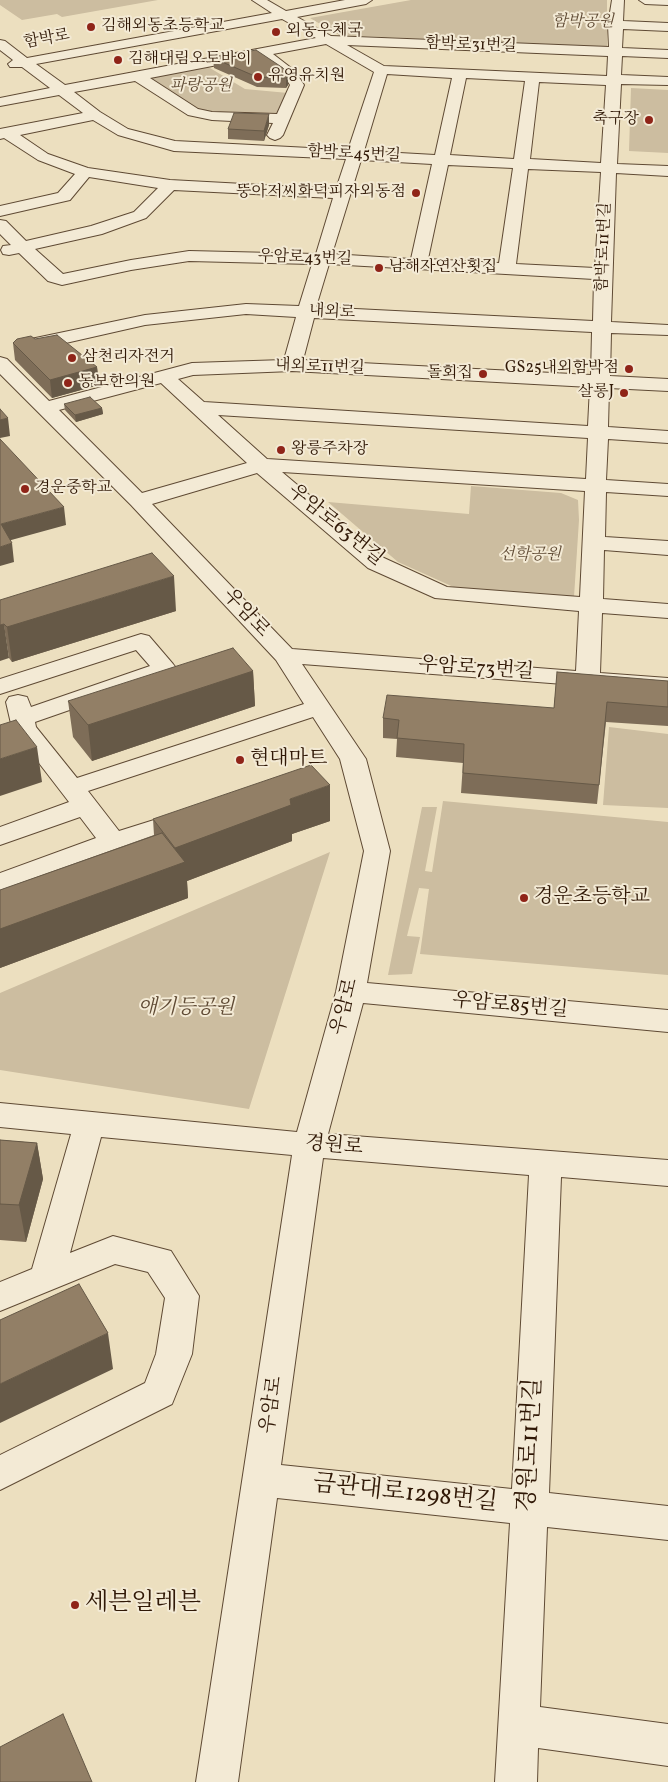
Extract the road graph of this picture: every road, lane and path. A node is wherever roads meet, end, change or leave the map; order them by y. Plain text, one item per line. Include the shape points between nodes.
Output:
1 (258, 0) edge
2 (366, 0) edge
3 (618, 0) edge
4 (645, 0) edge
5 (668, 1) edge
6 (284, 15) junction
7 (615, 25) junction
8 (668, 27) edge
9 (328, 40) junction
10 (0, 44) edge
11 (261, 52) junction
12 (614, 52) junction
13 (668, 54) edge
14 (25, 62) junction
15 (0, 66) edge
16 (381, 70) junction
17 (460, 74) junction
18 (138, 76) junction
19 (533, 77) junction
20 (613, 80) junction
21 (668, 81) edge
22 (63, 90) junction
23 (0, 102) edge
24 (95, 115) junction
25 (282, 119) junction
26 (3, 133) edge
27 (267, 151) junction
28 (355, 155) junction
29 (441, 160) junction
30 (521, 164) junction
31 (608, 168) junction
32 (668, 171) edge
33 (85, 172) junction
34 (170, 185) junction
35 (343, 194) junction
36 (0, 211) edge
37 (0, 225) edge
38 (22, 247) junction
39 (0, 252) edge
40 (323, 259) junction
41 (418, 265) junction
42 (507, 270) junction
43 (602, 274) junction
44 (306, 312) junction
45 (602, 326) junction
46 (668, 330) edge
47 (0, 353) edge
48 (0, 363) edge
49 (292, 365) junction
50 (165, 377) junction
51 (600, 381) junction
52 (668, 385) edge
53 (45, 408) junction
54 (199, 408) junction
55 (598, 433) junction
56 (668, 437) edge
57 (261, 465) junction
58 (595, 486) junction
59 (668, 490) edge
60 (138, 500) junction
61 (594, 543) junction
62 (668, 548) edge
63 (591, 606) junction
64 (668, 611) edge
65 (285, 656) junction
66 (588, 679) junction
67 (3, 681) edge
68 (668, 685) edge
69 (319, 707) junction
70 (23, 723) junction
71 (0, 736) edge
72 (78, 797) junction
73 (212, 809) edge
74 (0, 836) edge
75 (113, 842) junction
76 (0, 883) edge
77 (351, 992) junction
78 (668, 1021) edge
79 (0, 1115) edge
80 (89, 1124) junction
81 (309, 1145) junction
82 (546, 1164) junction
83 (668, 1173) edge
84 (47, 1276) junction
85 (0, 1297) edge
86 (0, 1473) edge
87 (262, 1480) junction
88 (529, 1507) junction
89 (668, 1523) edge
90 (519, 1725) junction
91 (668, 1745) edge
92 (217, 1782) edge
93 (516, 1782) edge

1 - 6 street, 함박로31번길
2 - 6 street, 함박로
3 - 7 street, 함박로11번길
4 - 5 street
6 - 9 street, 함박로31번길
6 - 14 street, 함박로
7 - 8 street
7 - 12 street, 함박로11번길
9 - 11 street, 함박로31번길
9 - 12 street, 함박로31번길
9 - 16 street, 함박로31번길
10 - 14 street, 함박로45번길
11 - 18 street, 함박로31번길
11 - 25 street via 290,74 297,86
12 - 13 street
12 - 20 street, 함박로11번길
14 - 15 street, 함박로
14 - 22 street, 함박로45번길
16 - 17 street, 함박로31번길
16 - 28 street
17 - 19 street, 함박로31번길
17 - 29 street
18 - 22 street, 함박로31번길
18 - 25 street via 193,112
19 - 20 street, 함박로31번길
19 - 30 street
20 - 21 street
20 - 31 street, 함박로11번길
22 - 23 street
22 - 24 street, 함박로45번길
24 - 26 street
24 - 27 street, 함박로45번길 via 123,132 174,146
25 - 27 street
26 - 33 street via 43,157
27 - 28 street, 함박로45번길
28 - 29 street, 함박로45번길
28 - 35 street
29 - 30 street, 함박로45번길
29 - 41 street
30 - 31 street, 함박로45번길
30 - 42 street
31 - 32 street
31 - 43 street, 함박로11번길
33 - 34 street
33 - 36 street via 64,197
34 - 35 street
34 - 38 street via 140,215 96,230
35 - 40 street
37 - 38 street
38 - 39 street
38 - 40 street, 우암로43번길 via 54,277 62,280 189,256
40 - 41 street, 우암로43번길
40 - 44 street
41 - 42 street, 우암로43번길
42 - 43 street, 우암로43번길
43 - 45 street, 함박로11번길
44 - 45 street, 내외로
44 - 47 street, 내외로 via 246,309 145,320
44 - 49 street
45 - 46 street, 내외로
45 - 51 street
48 - 53 street, 우암로
49 - 50 street, 내외로11번길 via 192,369
49 - 51 street, 내외로11번길
50 - 53 street, 내외로11번길
50 - 54 street, 우암로63번길
51 - 52 street, 내외로11번길
51 - 55 street
53 - 60 street, 우암로
54 - 55 street
54 - 57 street, 우암로63번길
55 - 56 street
55 - 58 street
57 - 58 street, 우암로63번길
57 - 60 street, 우암로63번길
57 - 63 street, 우암로63번길 via 376,563 443,593
58 - 59 street
58 - 61 street
60 - 65 street, 우암로
61 - 62 street
61 - 63 street
63 - 64 street
63 - 66 street
65 - 66 street, 우암로73번길
65 - 69 street, 우암로
66 - 68 street, 우암로73번길
67 - 70 street via 16,691
67 - 70 street via 141,641 165,669
69 - 72 street
69 - 77 street, 우암로 via 353,759 377,851
70 - 71 street
70 - 72 street
72 - 74 street
72 - 75 street
73 - 75 street
75 - 76 street
77 - 78 street, 우암로85번길
77 - 81 street, 우암로
79 - 80 street, 경원로
80 - 81 street, 경원로
80 - 84 street
81 - 82 street, 경원로
81 - 87 street, 우암로
82 - 83 street, 경원로
82 - 88 street, 경원로11번길
84 - 85 street
84 - 86 street via 113,1250 159,1261 182,1296 174,1354 159,1393
87 - 88 street, 금관대로1298번길
87 - 92 street, 우암로
88 - 89 street, 금관대로1298번길
88 - 90 street, 경원로11번길
90 - 91 street
90 - 93 street, 경원로11번길

